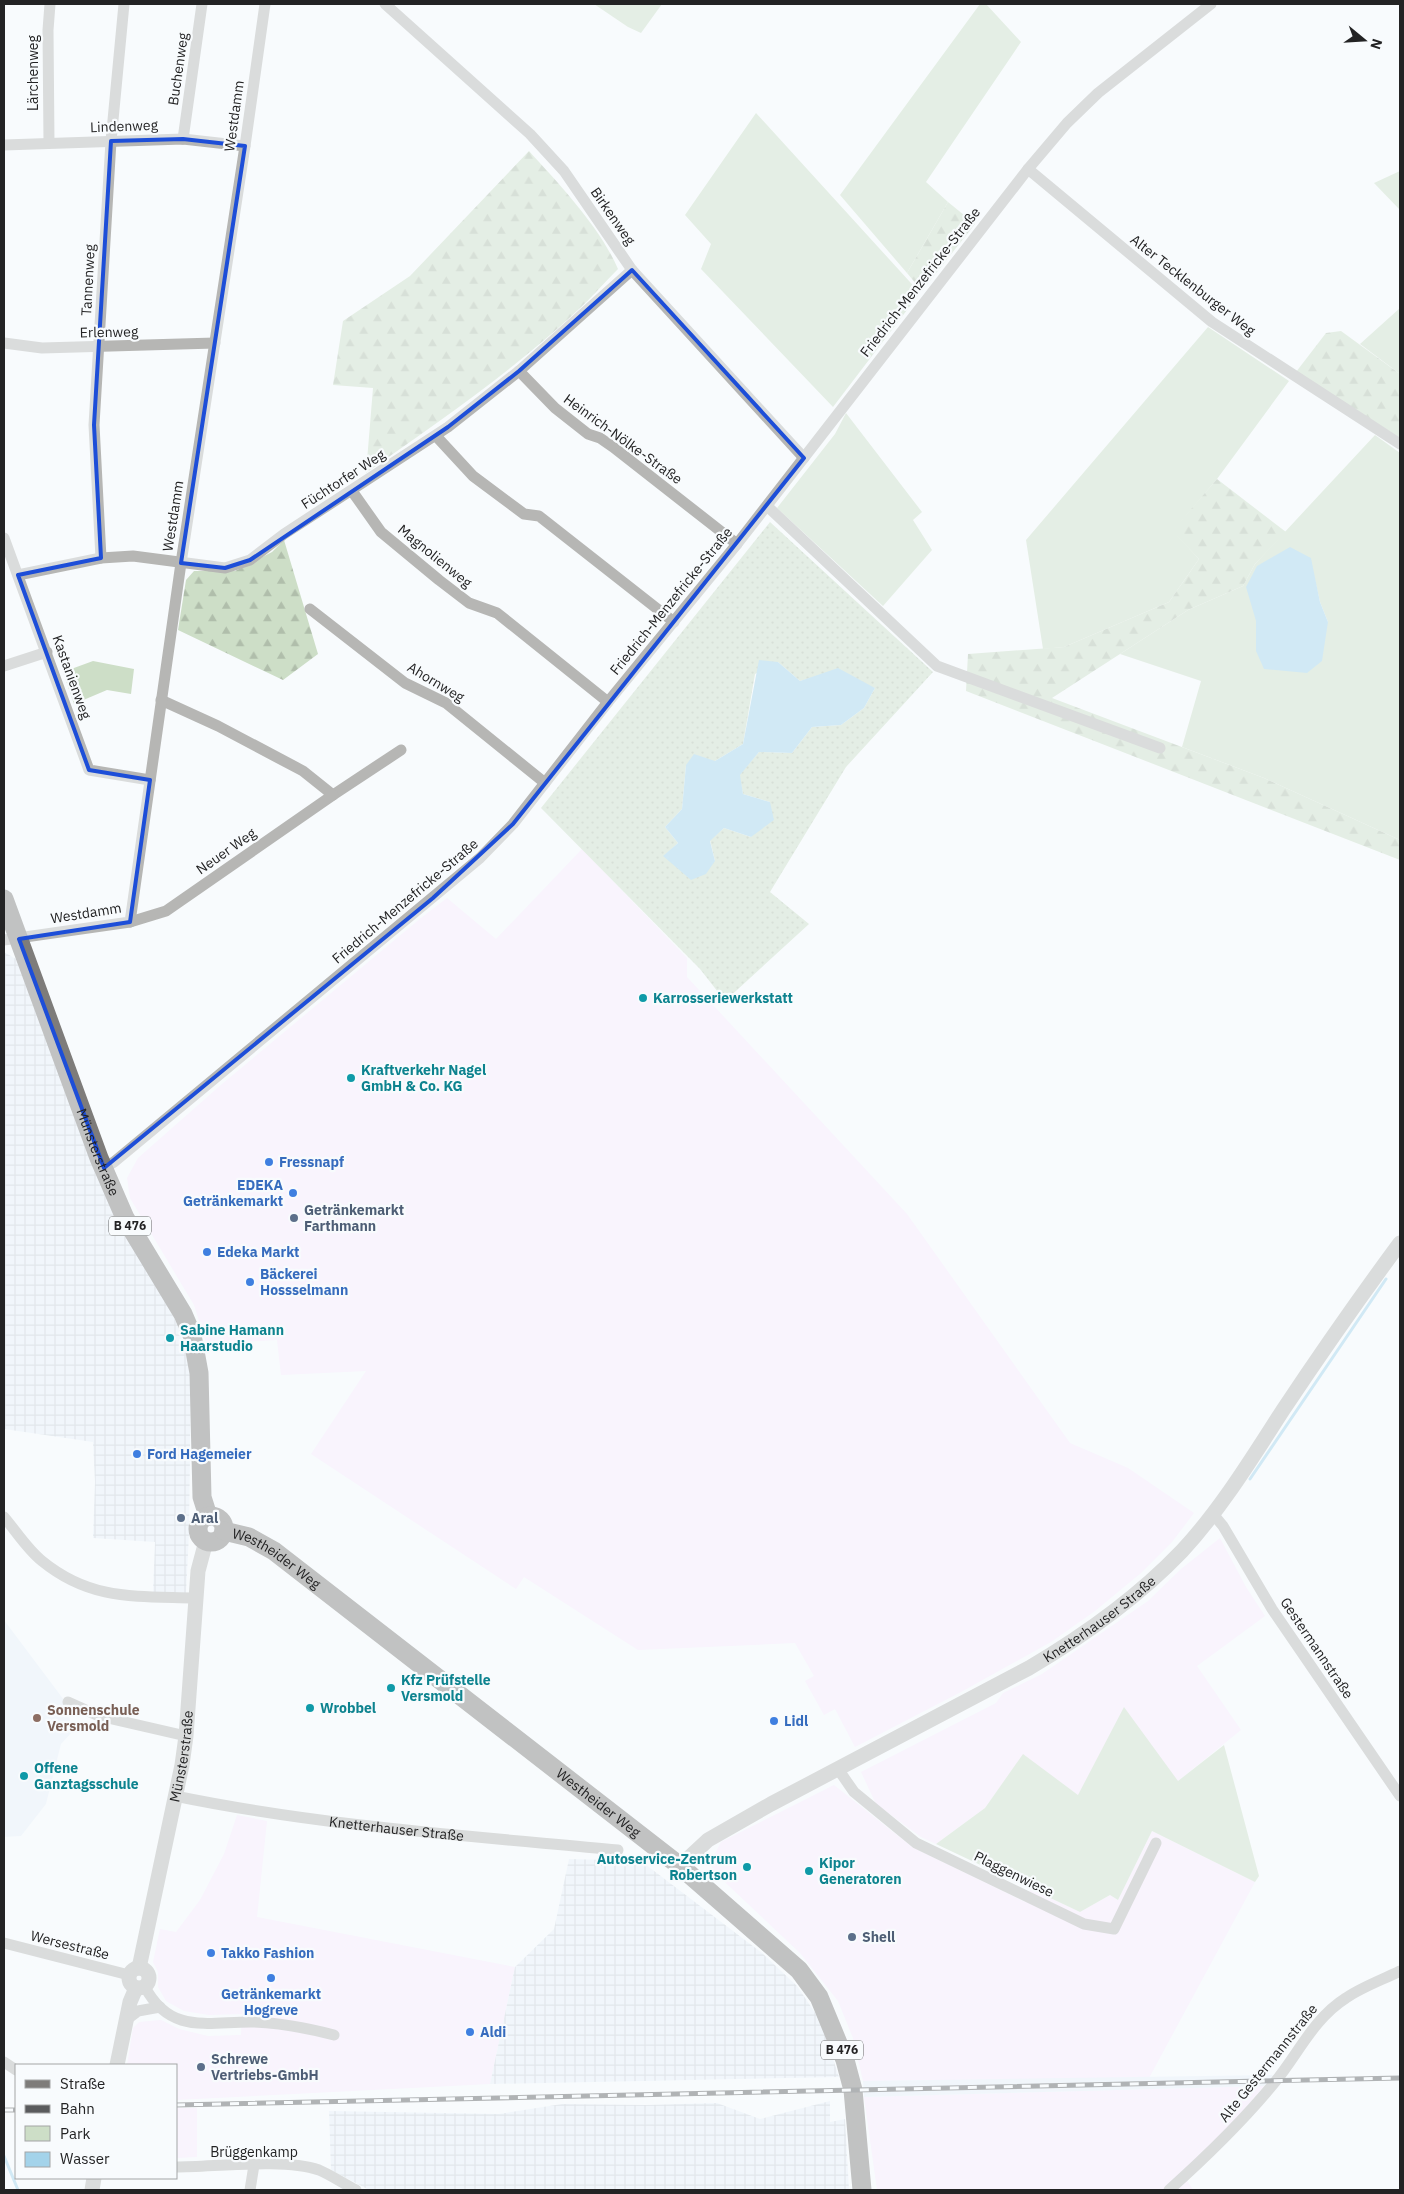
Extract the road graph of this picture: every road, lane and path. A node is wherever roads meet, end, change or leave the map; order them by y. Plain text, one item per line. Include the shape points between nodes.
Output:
1 (50, 4) edge
2 (124, 4) edge
3 (202, 4) edge
4 (265, 4) edge
5 (385, 4) edge
6 (1211, 4) edge
7 (184, 139) junction
8 (111, 141) junction
9 (49, 143) junction
10 (4, 145) edge
11 (245, 146) junction
12 (1028, 169) junction
13 (632, 270) junction
14 (4, 343) edge
15 (215, 344) junction
16 (100, 348) junction
17 (519, 371) junction
18 (436, 436) junction
19 (1400, 444) edge
20 (804, 458) junction
21 (352, 491) junction
22 (767, 506) junction
23 (4, 538) edge
24 (737, 544) junction
25 (101, 558) junction
26 (181, 562) junction
27 (18, 575) junction
28 (310, 609) dead end
29 (674, 622) junction
30 (47, 652) junction
31 (4, 666) edge
32 (161, 700) junction
33 (608, 702) junction
34 (1160, 748) dead end
35 (401, 750) dead end
36 (150, 780) junction
37 (545, 782) junction
38 (333, 795) junction
39 (4, 899) edge
40 (130, 922) junction
41 (11, 939) edge
42 (104, 1168) junction
43 (1400, 1243) edge
44 (1213, 1514) junction
45 (208, 1516) junction
46 (4, 1517) edge
47 (224, 1531) junction
48 (206, 1541) junction
49 (195, 1598) junction
50 (68, 1702) dead end
51 (186, 1736) junction
52 (838, 1769) junction
53 (175, 1796) junction
54 (1400, 1796) edge
55 (1156, 1843) dead end
56 (618, 1850) dead end
57 (680, 1866) junction
58 (4, 1943) edge
59 (1400, 1971) edge
60 (137, 1979) junction
61 (160, 2007) junction
62 (126, 2020) junction
63 (334, 2034) dead end
64 (4, 2062) edge
65 (117, 2064) edge
66 (15, 2069) edge
67 (254, 2165) junction
68 (178, 2167) edge
69 (250, 2190) edge
70 (356, 2190) edge
71 (862, 2190) edge
72 (1169, 2190) edge

1 - 9 street, Lärchenweg
2 - 8 street, Tannenweg
3 - 7 street, Buchenweg
4 - 11 street, Westdamm
5 - 13 street, Birkenweg via 530,134 564,171
6 - 12 street, Friedrich-Menzefricke-Straße via 1098,93
7 - 8 street, Lindenweg
7 - 11 street, Lindenweg
8 - 9 street, Lindenweg
8 - 16 street, Tannenweg
9 - 10 street, Lindenweg
11 - 15 street, Westdamm
12 - 19 street, Alter Tecklenburger Weg via 1212,322
12 - 20 street, Friedrich-Menzefricke-Straße
13 - 17 street, Füchtorfer Weg
13 - 20 street, Birkenweg
14 - 16 street, Erlenweg via 42,348
15 - 16 street, Erlenweg
15 - 26 street, Westdamm
16 - 25 street, Tannenweg via 94,424
17 - 18 street, Füchtorfer Weg
17 - 24 street, Heinrich-Nölke-Straße via 555,408 588,434 607,442
18 - 21 street, Füchtorfer Weg
18 - 29 street via 473,476 524,514 539,516
20 - 22 street, Friedrich-Menzefricke-Straße
21 - 26 street, Füchtorfer Weg via 250,560 225,568
21 - 33 street, Magnolienweg via 381,532 439,580 469,602 498,613
22 - 24 street, Friedrich-Menzefricke-Straße
22 - 34 street via 937,666
23 - 27 street, Kastanienweg
24 - 29 street, Friedrich-Menzefricke-Straße
25 - 26 street, Füchtorfer Weg via 133,556
25 - 27 street, Füchtorfer Weg
26 - 32 street, Westdamm
27 - 30 street, Kastanienweg
28 - 37 street, Ahornweg via 405,683 446,703
29 - 33 street, Friedrich-Menzefricke-Straße
30 - 31 street
30 - 36 street, Kastanienweg via 90,770
32 - 36 street, Westdamm
32 - 38 street via 218,726 303,772
33 - 37 street, Friedrich-Menzefricke-Straße
35 - 38 street, Neuer Weg
36 - 40 street, Westdamm
37 - 42 street, Friedrich-Menzefricke-Straße via 513,824 480,858
38 - 40 street, Neuer Weg via 166,911
39 - 41 main road, Münsterstraße / B 476
40 - 41 street, Westdamm
41 - 42 main road, Münsterstraße / B 476
42 - 45 main road, Münsterstraße / B 476 via 125,1218 183,1314 192,1335 198,1373 202,1497
43 - 44 street, Knetterhauser Straße
44 - 52 street, Knetterhauser Straße via 1151,1581 1100,1623 1029,1668
44 - 54 street, Gestermannstraße via 1272,1609
45 - 47 main road via 220,1519
45 - 48 main road via 201,1520 198,1528
46 - 49 street via 40,1560 68,1580 112,1595
47 - 48 main road via 218,1540
47 - 57 main road, Westheider Weg / B 476 via 249,1537 274,1551
48 - 49 street, Münsterstraße
49 - 51 street, Münsterstraße
50 - 51 street via 99,1716
51 - 53 street, Münsterstraße
52 - 55 street, Plaggenwiese via 854,1792 916,1843 1084,1924 1114,1929
52 - 57 street, Knetterhauser Straße via 708,1840
53 - 56 street, Knetterhauser Straße via 320,1821
53 - 60 street, Münsterstraße
57 - 71 main road, Westheider Weg / B 476 via 792,1962 819,1997 852,2085
58 - 60 street, Wersestraße
59 - 72 street, Alte Gestermannstraße via 1346,1998 1328,2012 1234,2130
60 - 61 street
60 - 62 street, Münsterstraße
61 - 62 street via 138,2010
61 - 63 street via 196,2024 291,2024
62 - 65 street, Münsterstraße
64 - 66 street
67 - 68 street, Brüggenkamp
67 - 69 street
67 - 70 street, Brüggenkamp via 320,2171

